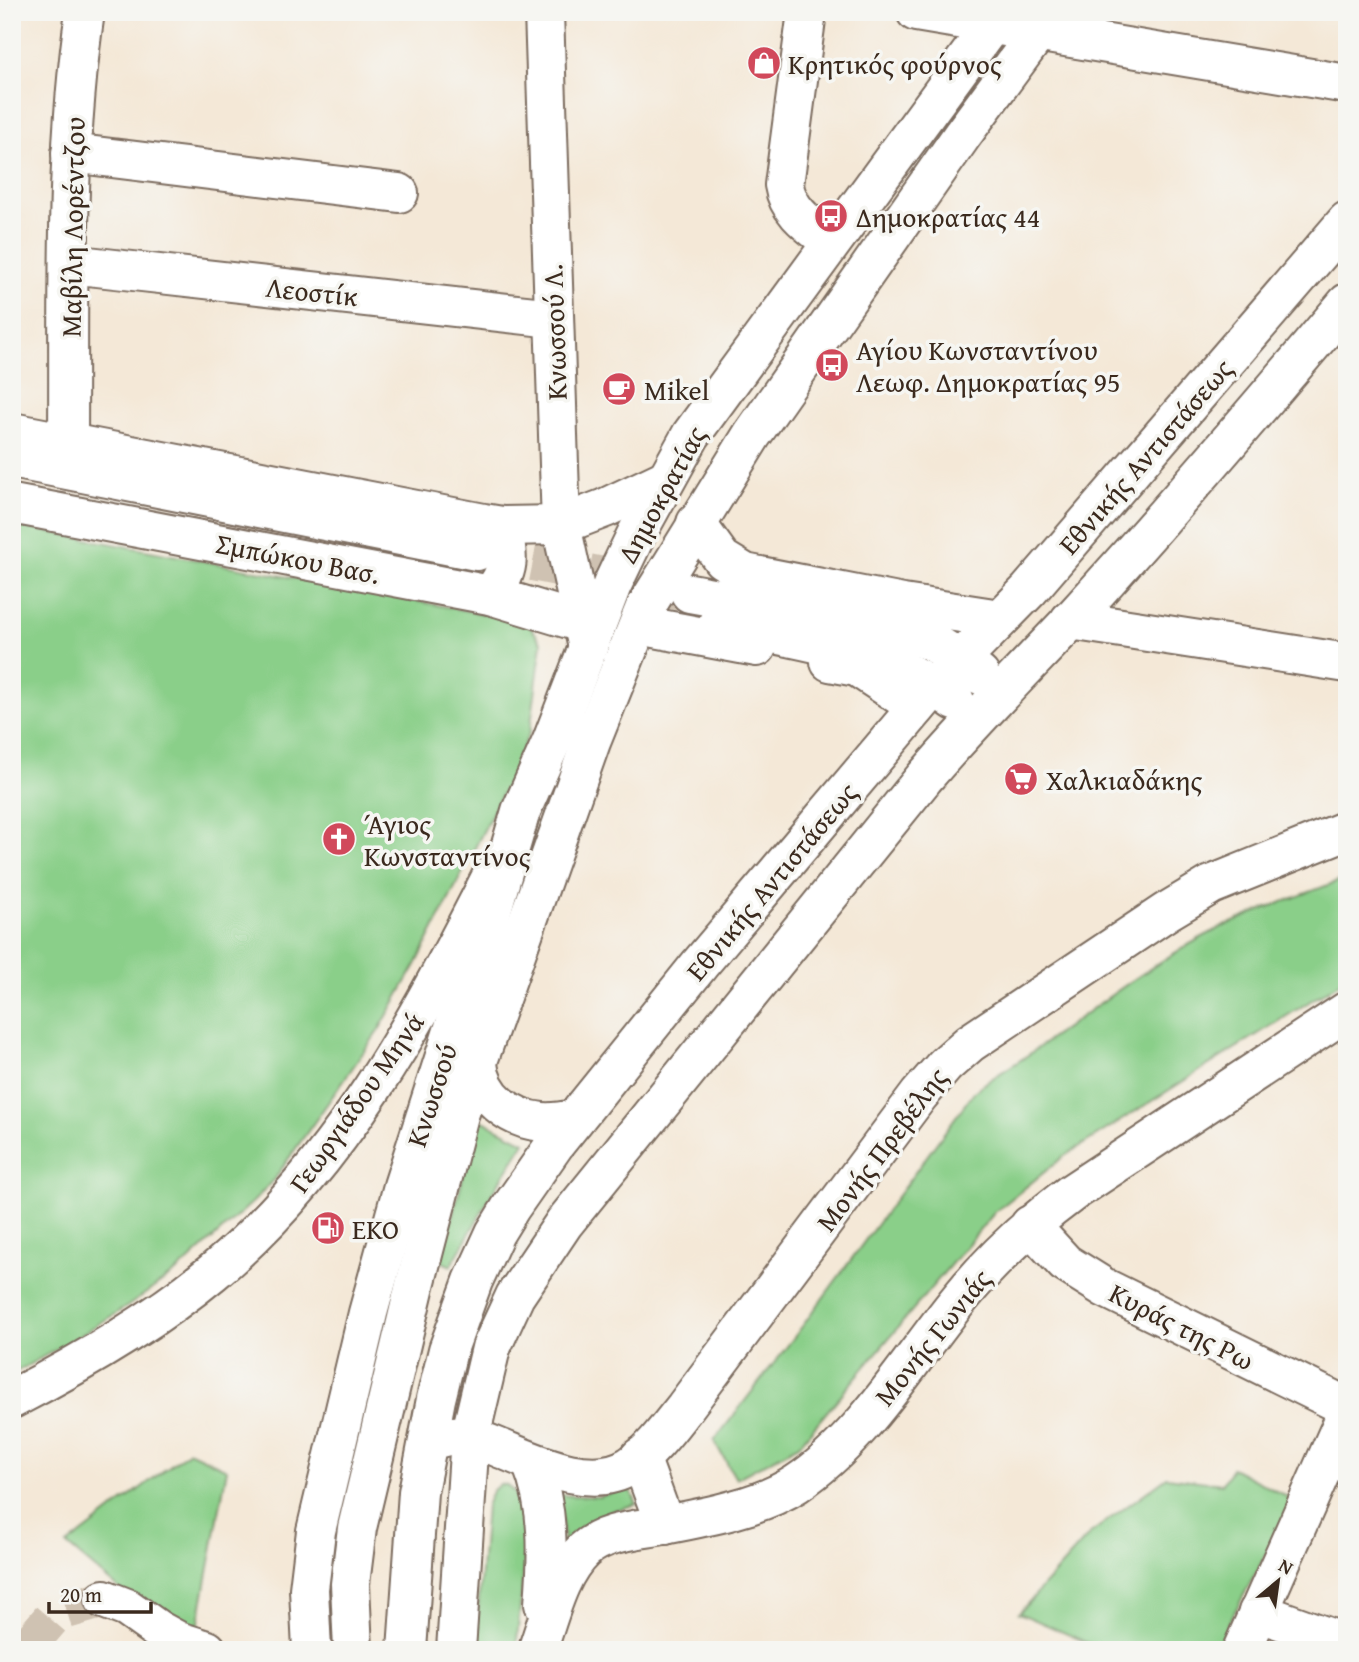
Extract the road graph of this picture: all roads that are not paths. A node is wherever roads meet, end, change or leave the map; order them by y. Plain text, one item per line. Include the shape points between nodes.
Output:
1 (85, 12) edge
2 (544, 12) edge
3 (807, 12) edge
4 (916, 12) edge
5 (996, 19) edge
6 (1046, 23) edge
7 (1347, 84) edge
8 (71, 153) junction
9 (399, 193) dead end
10 (1347, 221) edge
11 (831, 242) junction
12 (70, 264) junction
13 (1347, 303) edge
14 (553, 318) junction
15 (12, 432) edge
16 (68, 442) junction
17 (12, 459) edge
18 (12, 478) edge
19 (666, 479) junction
20 (12, 503) edge
21 (696, 523) junction
22 (561, 525) junction
23 (486, 560) junction
24 (686, 604) tunnel mouth
25 (1000, 619) junction
26 (1070, 620) junction
27 (639, 625) junction
28 (585, 635) junction
29 (1347, 663) edge
30 (937, 684) junction
31 (988, 705) junction
32 (521, 811) junction
33 (1347, 830) edge
34 (1347, 1011) edge
35 (478, 1064) junction
36 (575, 1119) junction
37 (1030, 1225) junction
38 (12, 1399) edge
39 (1347, 1407) edge
40 (1347, 1413) edge
41 (470, 1437) junction
42 (426, 1446) junction
43 (640, 1457) junction
44 (531, 1462) junction
45 (665, 1525) junction
46 (104, 1599) tunnel mouth
47 (1258, 1612) junction
48 (1347, 1644) edge
49 (304, 1645) edge
50 (538, 1647) edge
51 (207, 1650) edge
52 (354, 1650) edge
53 (407, 1650) edge
54 (456, 1650) edge
55 (1242, 1650) edge

1 - 8 street, Μαβίλη Λορέντζου
2 - 14 street, Κνωσσού Λ.
3 - 11 street via 784,186 795,211
4 - 5 street
5 - 6 street
5 - 11 street, Δημοκρατίας
6 - 7 street
6 - 21 street, Δημοκρατίας via 752,435
8 - 9 street
8 - 12 street, Μαβίλη Λορέντζου
10 - 25 street, Εθνικής Αντιστάσεως via 1120,487
11 - 19 street, Δημοκρατίας via 691,435
12 - 14 street, Λεοστίκ
12 - 16 street, Μαβίλη Λορέντζου
13 - 26 street, Εθνικής Αντιστάσεως
14 - 22 street, Κνωσσού Λ.
15 - 16 street, Σμπώκου Βασ.
16 - 23 street, Σμπώκου Βασ.
17 - 23 street, Σμπώκου Βασ.
18 - 23 street, Σμπώκου Βασ.
19 - 22 street
19 - 28 street, Δημοκρατίας
20 - 23 street, Σμπώκου Βασ.
21 - 25 street via 722,559 745,573
21 - 27 street, Δημοκρατίας
22 - 23 street, Σμπώκου Βασ.
22 - 28 street, Κνωσσού Λ.
23 - 28 street, Σμπώκου Βασ.
24 - 30 street via 893,630 931,641
25 - 30 street, Εθνικής Αντιστάσεως
26 - 29 street
26 - 31 street, Εθνικής Αντιστάσεως
27 - 30 street
27 - 35 street, Κνωσσού via 591,741
28 - 32 street, Κνωσσού
30 - 31 street
30 - 36 street, Εθνικής Αντιστάσεως
31 - 41 street, Εθνικής Αντιστάσεως via 806,922 529,1272 491,1348
32 - 38 street, Γεωργιάδου Μηνά via 458,942 394,1054 297,1189 183,1296
32 - 49 street, Κνωσσού via 403,1185 344,1411 312,1554
33 - 43 street, Μονής Πρεβέλης via 1195,893 954,1055 693,1396
34 - 37 street, Μονής Γωνιάς via 1105,1170
35 - 36 street via 484,1088 507,1111 533,1121
35 - 52 street, Κνωσσού via 459,1115 356,1528 350,1584
36 - 42 street, Εθνικής Αντιστάσεως via 511,1207 485,1255 448,1350
37 - 39 street, Κυράς της Ρω via 1065,1263 1105,1288
37 - 45 street, Μονής Γωνιάς via 966,1291 842,1445 809,1474 757,1502
40 - 47 street
41 - 42 street via 452,1434
41 - 44 street, Μονής Πρεβέλης
41 - 54 street, Εθνικής Αντιστάσεως
42 - 53 street, Εθνικής Αντιστάσεως via 414,1528
43 - 44 street, Μονής Πρεβέλης via 618,1472 594,1474
43 - 45 street
44 - 50 street via 542,1494 548,1544
45 - 50 street, Μονής Γωνιάς via 618,1533 585,1548 564,1578
46 - 51 street via 127,1608 178,1641
47 - 48 street
47 - 55 street

